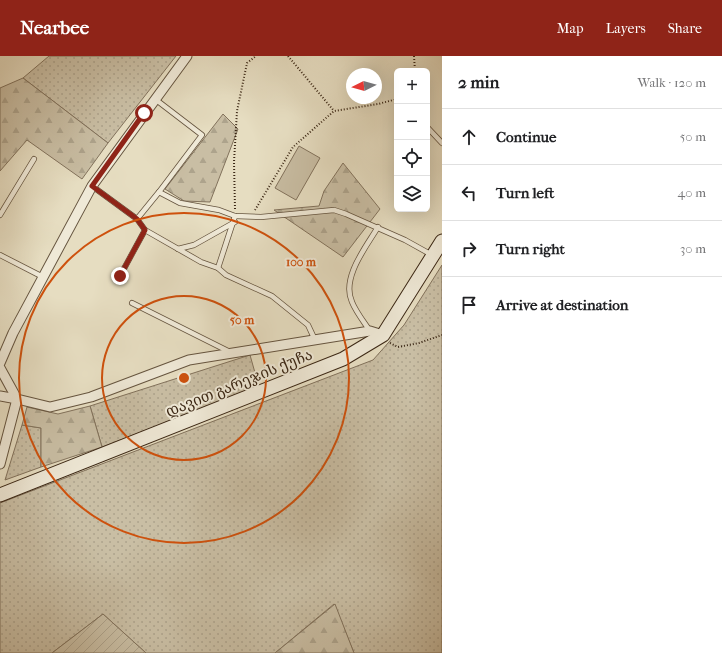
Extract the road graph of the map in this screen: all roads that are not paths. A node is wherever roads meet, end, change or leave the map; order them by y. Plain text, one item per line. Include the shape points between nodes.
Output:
1 (187, 56) edge
2 (155, 99) junction
3 (430, 130) edge
4 (442, 143) edge
5 (34, 159) dead end
6 (92, 186) junction
7 (159, 192) junction
8 (0, 215) edge
9 (236, 216) junction
10 (137, 219) junction
11 (234, 222) junction
12 (378, 227) junction
13 (145, 230) junction
14 (442, 241) edge
15 (178, 249) junction
16 (0, 255) edge
17 (433, 256) junction
18 (218, 268) junction
19 (120, 276) dead end
20 (43, 277) junction
21 (132, 303) dead end
22 (376, 333) junction
23 (315, 340) junction
24 (232, 353) junction
25 (0, 363) edge
26 (0, 368) edge
27 (0, 396) edge
28 (17, 398) junction
29 (0, 464) edge
30 (0, 495) edge

1 - 2 street
2 - 6 street
2 - 7 lane via 202,135
3 - 4 lane
5 - 8 lane
6 - 10 lane
6 - 20 street
7 - 9 lane via 180,203 219,210
7 - 10 lane
9 - 11 lane
9 - 12 lane via 334,210
10 - 13 lane
11 - 15 lane via 194,245
11 - 18 lane
12 - 17 lane
12 - 22 lane via 354,269 349,287 351,301
13 - 15 lane
13 - 19 lane
14 - 17 main road, დავით გარეჯის ქუჩა
15 - 18 lane
16 - 20 lane
17 - 22 main road, დავით გარეჯის ქუჩა
18 - 23 lane via 226,275 272,296 308,325
20 - 25 street via 12,333
21 - 24 lane
22 - 23 street
22 - 30 main road, დავით გარეჯის ქუჩა via 343,359
23 - 24 street
24 - 28 street via 189,360 91,397 50,407
26 - 28 street
27 - 28 street
28 - 29 street

